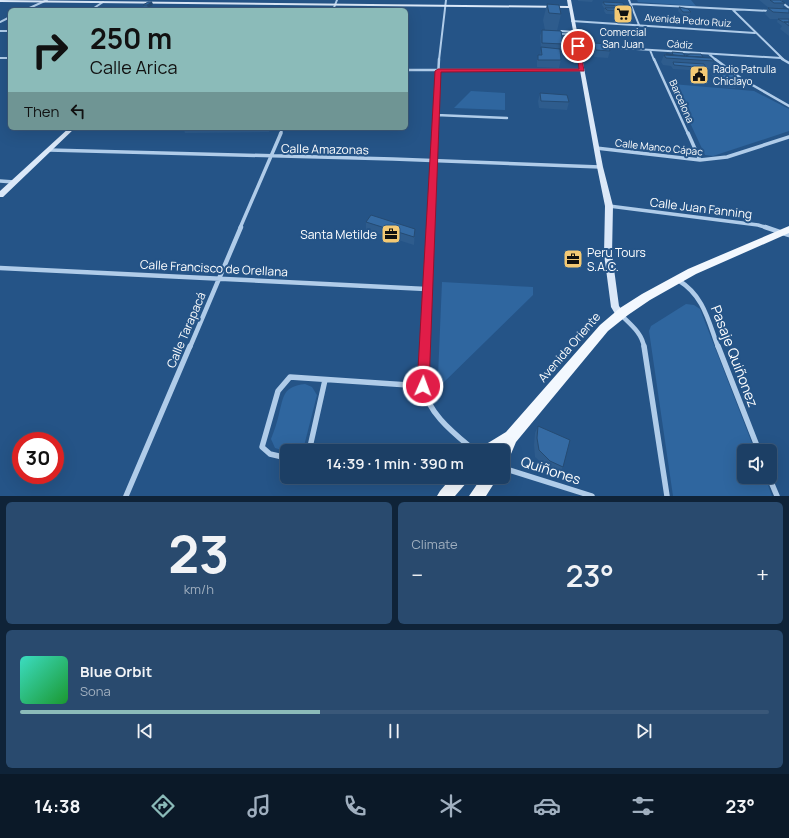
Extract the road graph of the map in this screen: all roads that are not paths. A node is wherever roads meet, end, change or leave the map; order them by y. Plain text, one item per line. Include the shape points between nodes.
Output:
1 (446, 0) edge
2 (629, 0) edge
3 (779, 0) edge
4 (2, 1) edge
5 (46, 1) edge
6 (92, 1) edge
7 (143, 1) edge
8 (102, 2) junction
9 (201, 2) edge
10 (261, 2) edge
11 (336, 2) edge
12 (569, 4) edge
13 (631, 4) junction
14 (446, 6) junction
15 (30, 8) edge
16 (94, 8) edge
17 (789, 8) edge
18 (733, 10) junction
19 (773, 12) edge
20 (572, 21) junction
21 (639, 25) junction
22 (561, 32) edge
23 (575, 33) junction
24 (755, 33) junction
25 (578, 46) junction
26 (650, 50) junction
27 (708, 54) junction
28 (781, 58) junction
29 (789, 63) edge
30 (408, 70) edge
31 (582, 70) junction
32 (438, 71) junction
33 (789, 106) edge
34 (436, 115) junction
35 (507, 118) dead end
36 (70, 130) edge
37 (282, 130) edge
38 (789, 137) edge
39 (596, 148) junction
40 (49, 150) junction
41 (271, 157) junction
42 (700, 160) junction
43 (435, 161) junction
44 (600, 167) junction
45 (0, 181) edge
46 (14, 182) junction
47 (0, 195) edge
48 (609, 206) junction
49 (787, 232) edge
50 (0, 268) edge
51 (220, 278) junction
52 (676, 278) junction
53 (426, 289) junction
54 (620, 314) junction
55 (324, 380) junction
56 (423, 386) junction
57 (511, 437) junction
58 (311, 444) edge
59 (467, 444) edge
60 (500, 444) edge
61 (508, 444) edge
62 (756, 444) edge
63 (280, 457) edge
64 (510, 470) edge
65 (456, 484) edge
66 (486, 484) edge
67 (772, 484) edge
68 (126, 496) edge
69 (445, 496) edge
70 (477, 496) edge
71 (592, 496) edge
72 (667, 496) edge
73 (777, 496) edge

1 - 14 street
2 - 13 street
3 - 17 street
4 - 5 street
5 - 6 street
5 - 15 street
6 - 8 street
7 - 8 street
7 - 9 street
8 - 16 street
9 - 10 street
10 - 11 street
11 - 14 street
12 - 14 street
12 - 20 street
13 - 18 street
13 - 21 street
14 - 32 street
18 - 19 street
18 - 24 street
20 - 21 street, Avenida Pedro Ruiz
20 - 23 street
21 - 24 street, Avenida Pedro Ruiz
22 - 23 street
23 - 25 street
24 - 28 street
25 - 26 street, Cádiz
25 - 31 street
26 - 27 street, Cádiz
26 - 42 street, Barcelona
27 - 28 street, Cádiz
27 - 33 street via 742,79
28 - 29 street
30 - 32 street
31 - 32 street
31 - 39 street
32 - 34 street
34 - 35 street
34 - 43 street
36 - 40 street
37 - 41 street, Calle Tarapacá
38 - 42 street, Calle Manco Cápac via 727,157
39 - 42 street, Calle Manco Cápac
39 - 44 street
40 - 41 street, Calle Amazonas
40 - 46 street
41 - 43 street, Calle Amazonas
41 - 51 street, Calle Tarapacá
43 - 44 street, Calle Amazonas
43 - 53 street
44 - 48 street
45 - 46 street
46 - 47 street
48 - 49 street, Calle Juan Fanning via 758,225
48 - 54 street via 608,254 615,307
49 - 52 main road, Avenida Oriente
50 - 51 street, Calle Francisco de Orellana
51 - 53 street, Calle Francisco de Orellana
51 - 68 street, Calle Tarapacá
52 - 54 main road, Avenida Oriente
52 - 62 street, Pasaje Quiñonez via 700,300
53 - 56 street
54 - 57 main road, Avenida Oriente via 604,328
54 - 72 street via 643,340
55 - 56 street
55 - 58 street
55 - 63 street via 290,378 278,391 262,447 272,456
56 - 59 street via 427,401 438,418
57 - 60 main road, Avenida Oriente
57 - 61 main road, Avenida Oriente
64 - 71 street, Quiñones
65 - 69 main road
66 - 70 main road
67 - 73 street

